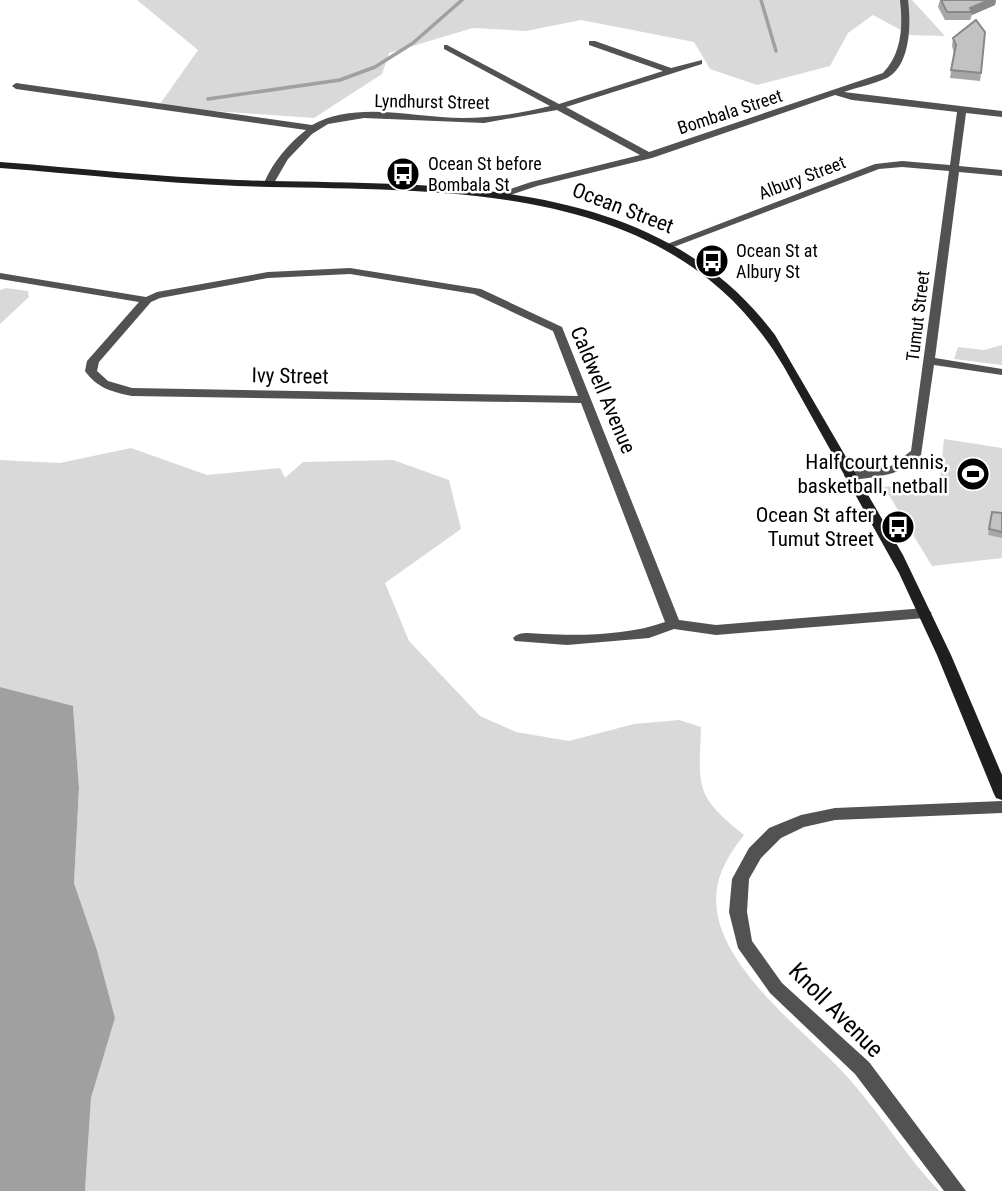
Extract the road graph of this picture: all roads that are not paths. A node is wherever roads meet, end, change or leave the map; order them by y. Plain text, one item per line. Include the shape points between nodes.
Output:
1 (904, 0) edge
2 (592, 44) dead end
3 (447, 47) dead end
4 (699, 62) dead end
5 (671, 71) junction
6 (16, 86) dead end
7 (838, 93) junction
8 (557, 107) junction
9 (962, 110) junction
10 (1002, 114) edge
11 (313, 128) junction
12 (649, 156) junction
13 (0, 164) edge
14 (953, 167) junction
15 (1002, 173) edge
16 (269, 183) junction
17 (504, 194) junction
18 (667, 246) junction
19 (0, 276) edge
20 (147, 300) junction
21 (930, 361) junction
22 (1002, 372) edge
23 (586, 400) junction
24 (850, 476) junction
25 (925, 613) junction
26 (673, 624) junction
27 (520, 638) dead end
28 (1002, 794) edge
29 (1002, 807) edge
30 (956, 1191) edge

1 - 7 street, Bombala Street via 905,26 895,67 886,75
2 - 5 street
3 - 8 street
4 - 5 street, Lyndhurst Street
5 - 8 street, Lyndhurst Street
6 - 11 street
7 - 9 street
7 - 12 street, Bombala Street
8 - 11 street, Lyndhurst Street via 481,121 363,116
8 - 12 street
9 - 10 street
9 - 14 street, Tumut Street
11 - 16 street via 274,170
12 - 17 street, Bombala Street
13 - 16 street, Ocean Street
14 - 15 street, Albury Street
14 - 18 street, Albury Street via 878,166
14 - 21 street, Tumut Street
16 - 17 street, Ocean Street via 422,185
17 - 18 street, Ocean Street via 592,216
18 - 24 street, Ocean Street via 733,295 763,328
19 - 20 street
20 - 23 street, Caldwell Avenue via 268,275 350,271 477,291 558,329
20 - 23 street, Ivy Street via 93,361 91,371 107,387 132,392
21 - 22 street
21 - 24 street, Tumut Street via 917,452 909,464
23 - 26 street, Caldwell Avenue
24 - 25 street, Ocean Street
25 - 26 street via 716,630
25 - 28 street, Ocean Street
26 - 27 street via 649,633 567,640
29 - 30 street, Knoll Avenue via 835,814 801,821 775,833 755,853 741,879 738,912 744,943 776,988 862,1068

